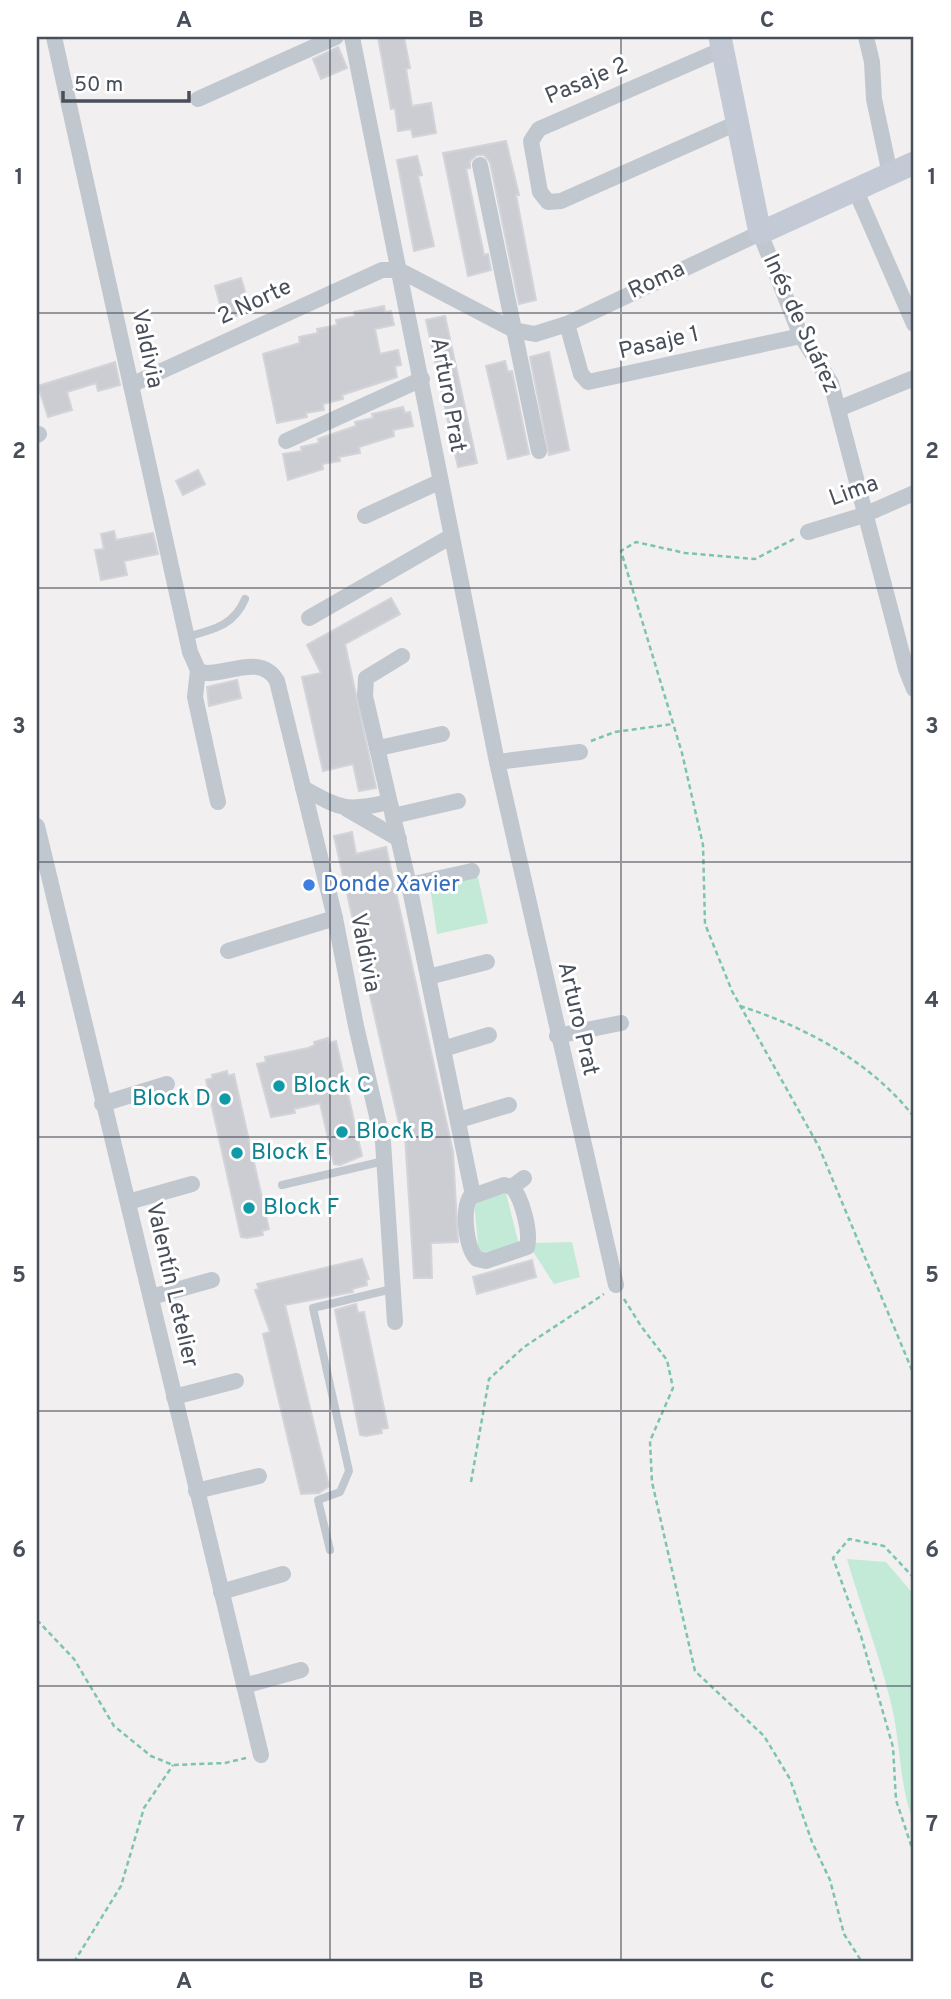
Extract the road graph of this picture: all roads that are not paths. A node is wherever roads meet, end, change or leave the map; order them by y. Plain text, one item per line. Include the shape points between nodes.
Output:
1 (54, 37) edge
2 (336, 37) edge
3 (352, 37) edge
4 (866, 37) edge
5 (721, 43) edge
6 (198, 99) dead end
7 (737, 123) junction
8 (914, 163) edge
9 (480, 165) dead end
10 (890, 174) junction
11 (855, 189) junction
12 (760, 233) junction
13 (400, 270) junction
14 (567, 324) junction
15 (914, 324) edge
16 (514, 330) junction
17 (801, 336) junction
18 (914, 378) edge
19 (422, 379) junction
20 (131, 385) junction
21 (838, 409) junction
22 (286, 441) dead end
23 (539, 451) dead end
24 (439, 482) junction
25 (914, 493) edge
26 (864, 515) junction
27 (365, 516) dead end
28 (808, 532) road end
29 (450, 537) junction
30 (245, 599) dead end
31 (309, 618) dead end
32 (187, 637) junction
33 (402, 656) dead end
34 (198, 670) junction
35 (914, 689) edge
36 (442, 734) dead end
37 (379, 748) junction
38 (580, 752) road end
39 (497, 762) junction
40 (303, 788) junction
41 (458, 801) dead end
42 (218, 802) dead end
43 (347, 809) junction
44 (391, 809) junction
45 (37, 826) edge
46 (399, 839) junction
47 (472, 871) dead end
48 (410, 885) junction
49 (335, 918) junction
50 (228, 951) dead end
51 (486, 962) dead end
52 (428, 976) junction
53 (621, 1023) dead end
54 (489, 1035) dead end
55 (557, 1036) junction
56 (443, 1049) junction
57 (167, 1084) dead end
58 (102, 1104) junction
59 (509, 1105) dead end
60 (459, 1121) junction
61 (386, 1161) junction
62 (192, 1184) dead end
63 (282, 1185) dead end
64 (473, 1195) junction
65 (128, 1202) junction
66 (212, 1280) dead end
67 (616, 1285) road end
68 (392, 1289) junction
69 (150, 1297) junction
70 (395, 1322) dead end
71 (236, 1381) dead end
72 (174, 1397) junction
73 (258, 1476) dead end
74 (196, 1492) junction
75 (330, 1550) dead end
76 (283, 1574) dead end
77 (221, 1592) junction
78 (301, 1670) dead end
79 (244, 1686) junction
80 (261, 1755) road end

1 - 20 street, Valdivia
2 - 6 street
3 - 13 street, Arturo Prat
4 - 10 street
5 - 7 street, Inés de Suárez
5 - 7 street, Pasaje 2 via 539,128 531,141 540,192 548,202 561,201
7 - 12 street, Inés de Suárez
8 - 10 street, Roma
9 - 16 street
10 - 11 street, Roma
11 - 12 street, Roma
11 - 15 street
12 - 14 street, Roma
12 - 17 street, Inés de Suárez
13 - 16 street, Roma
13 - 19 street, Arturo Prat
13 - 20 street, 2 Norte via 382,270
14 - 16 street, Roma via 535,334
14 - 17 street, Pasaje 1 via 581,374 588,382
16 - 23 street
17 - 21 street, Inés de Suárez via 831,383
18 - 21 street
19 - 22 street
19 - 24 street, Arturo Prat
20 - 32 street, Valdivia
21 - 26 street, Inés de Suárez
24 - 27 street
24 - 29 street, Arturo Prat
25 - 26 street, Lima
26 - 28 street, Lima
26 - 35 street, Inés de Suárez
29 - 31 street
29 - 39 street, Arturo Prat
30 - 32 lane via 227,624
32 - 34 street, Valdivia
33 - 37 street via 366,678 364,685
34 - 40 street, Valdivia via 208,674 256,666 274,675
34 - 42 street, Valdivia via 195,697
36 - 37 street
37 - 44 street
38 - 39 street
39 - 55 street, Arturo Prat
40 - 43 street
40 - 49 street, Valdivia
41 - 44 street
43 - 44 street
43 - 46 street
44 - 46 street
45 - 58 street, Valentín Letelier
46 - 48 street
47 - 48 street
48 - 52 street
49 - 50 street
49 - 61 street, Valdivia
51 - 52 street
52 - 56 street
53 - 55 street
54 - 56 street
55 - 67 street, Arturo Prat
56 - 60 street
57 - 58 street
58 - 65 street, Valentín Letelier
59 - 60 street
60 - 64 street
61 - 63 lane
61 - 68 street, Valdivia
62 - 65 street
64 - 64 street via 518,1183 527,1247 486,1261 474,1257 466,1211
65 - 69 street, Valentín Letelier
66 - 69 street
68 - 70 street, Valdivia
68 - 75 lane via 313,1308 349,1471 341,1492 318,1500
69 - 72 street, Valentín Letelier
71 - 72 street
72 - 74 street, Valentín Letelier
73 - 74 street
74 - 77 street, Valentín Letelier
76 - 77 street
77 - 79 street, Valentín Letelier
78 - 79 street
79 - 80 street, Valentín Letelier

